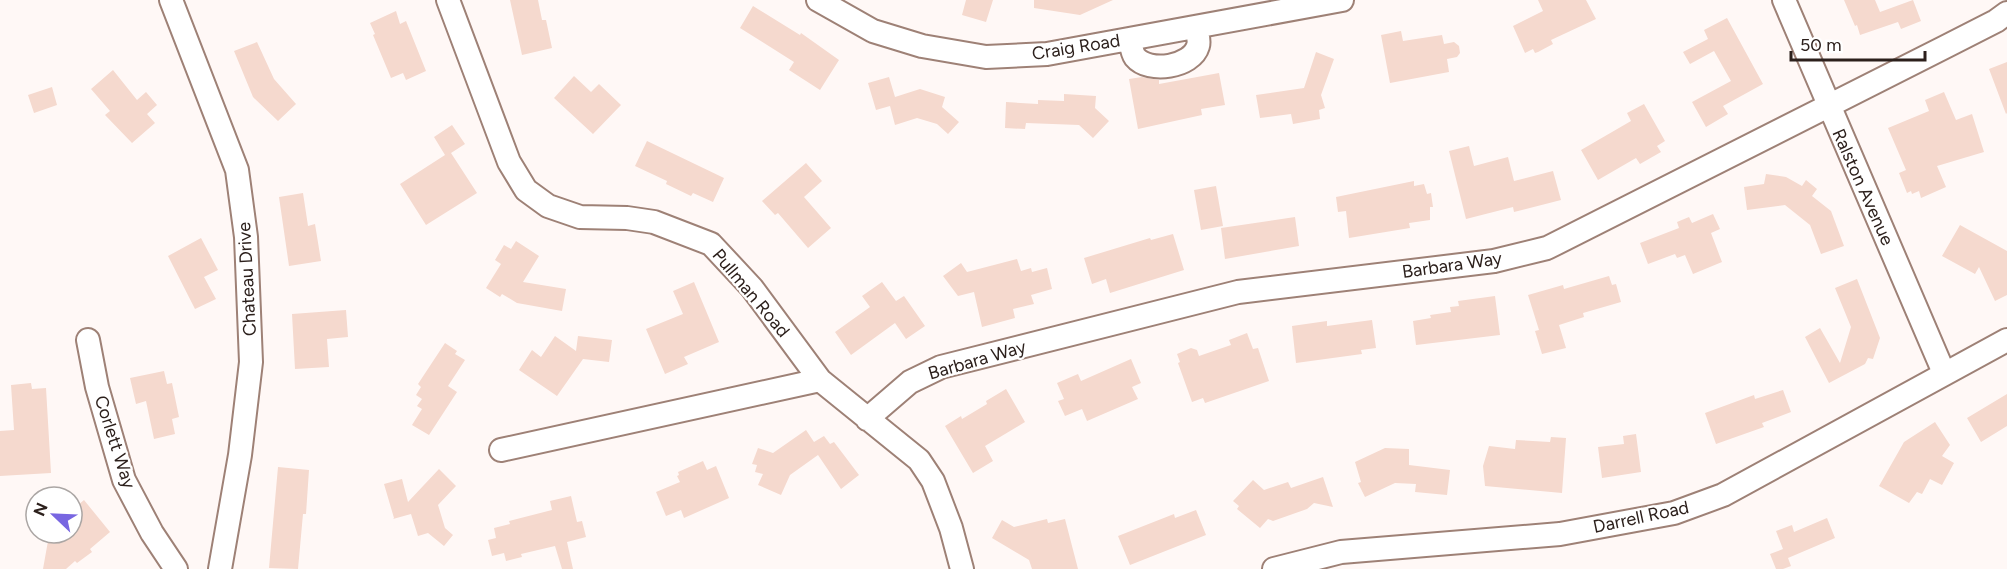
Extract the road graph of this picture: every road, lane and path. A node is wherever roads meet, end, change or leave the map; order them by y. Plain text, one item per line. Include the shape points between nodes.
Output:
1 (171, 0) edge
2 (448, 0) edge
3 (818, 0) edge
4 (1342, 0) edge
5 (1784, 0) edge
6 (2007, 13) edge
7 (1196, 27) junction
8 (1130, 39) junction
9 (1827, 105) junction
10 (88, 340) dead end
11 (2007, 340) edge
12 (1944, 374) junction
13 (820, 380) junction
14 (867, 419) junction
15 (501, 450) dead end
16 (176, 569) edge
17 (220, 569) edge
18 (962, 569) edge
19 (1274, 569) edge

1 - 17 street, Chateau Drive via 237,170 246,237 251,362
2 - 13 street, Pullman Road via 509,162 526,190 548,206 580,217 654,222 711,244 752,288
3 - 8 street, Craig Road via 873,31 922,46 986,57 1047,54
4 - 7 street, Craig Road
5 - 9 street, Ralston Avenue
6 - 9 street, Barbara Way
7 - 8 street, Craig Road
7 - 8 street via 1199,43 1195,53 1164,65 1150,67 1140,62 1133,56
9 - 12 street, Ralston Avenue
9 - 14 street, Barbara Way via 1546,248 1494,261 1238,292 941,367 910,382
10 - 16 street, Corlett Way via 123,480
11 - 12 street, Darrell Road
12 - 19 street, Darrell Road via 1723,495 1674,513 1560,534 1341,552
13 - 14 street, Pullman Road
13 - 15 street
14 - 18 street, Pullman Road via 919,460 933,481

